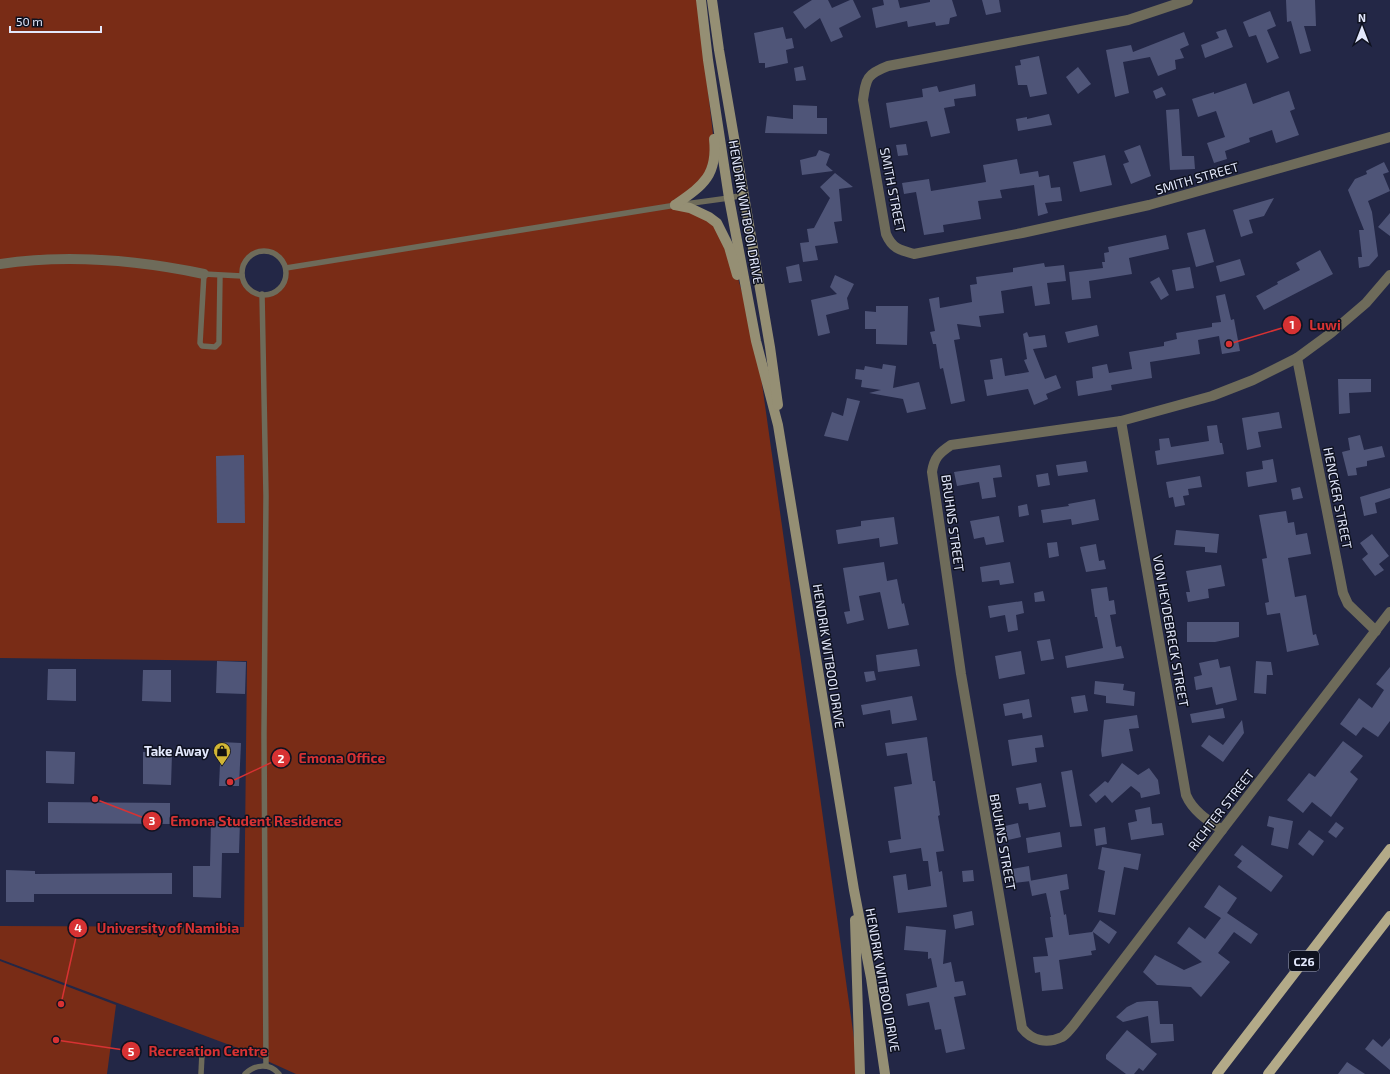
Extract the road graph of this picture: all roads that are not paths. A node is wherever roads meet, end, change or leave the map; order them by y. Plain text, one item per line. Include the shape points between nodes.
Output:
1 (701, 0) edge
2 (712, 0) edge
3 (1188, 0) edge
4 (708, 60) junction
5 (1390, 137) edge
6 (743, 195) junction
7 (729, 198) junction
8 (675, 205) junction
9 (0, 264) edge
10 (286, 268) junction
11 (204, 274) junction
12 (220, 275) junction
13 (1390, 275) edge
14 (242, 276) junction
15 (262, 294) junction
16 (756, 342) junction
17 (1297, 358) junction
18 (1121, 421) junction
19 (778, 425) junction
20 (1390, 612) edge
21 (1376, 631) junction
22 (1222, 830) junction
23 (1390, 849) edge
24 (854, 890) junction
25 (1390, 916) edge
26 (1073, 1026) joint
27 (202, 1054) dead end
28 (266, 1066) junction
29 (201, 1074) edge
30 (246, 1074) edge
31 (279, 1074) edge
32 (860, 1074) edge
33 (885, 1074) edge
34 (1217, 1074) edge
35 (1268, 1074) edge

1 - 4 main road, HENDRIK WITBOOI DRIVE
2 - 6 main road, HENDRIK WITBOOI DRIVE
3 - 5 street, SMITH STREET via 1128,20 888,66 873,72 866,82 863,100 886,234 893,246 914,254 1141,207
4 - 7 main road, HENDRIK WITBOOI DRIVE
4 - 8 main road via 706,73 714,161 710,173 700,187
6 - 7 lane
6 - 19 main road, HENDRIK WITBOOI DRIVE via 777,392
7 - 8 lane
7 - 16 main road, HENDRIK WITBOOI DRIVE
8 - 10 lane
8 - 16 main road via 690,208 717,223 730,247
9 - 11 street via 77,258 119,261
10 - 14 lane via 274,253 260,251 248,257
10 - 15 lane via 284,282 280,288
11 - 12 lane
11 - 12 lane via 200,343 202,346 215,347 219,343
12 - 14 lane
13 - 17 street, BRUHNS STREET via 1366,303
14 - 15 lane via 249,288
15 - 28 lane via 266,496
16 - 19 main road, HENDRIK WITBOOI DRIVE
17 - 18 street, BRUHNS STREET via 1254,380 1212,396
17 - 21 street, HENCKER STREET via 1343,593 1348,604
18 - 22 street, VON HEYDEBRECK STREET via 1186,795 1199,814
18 - 26 street, BRUHNS STREET via 951,445 938,456 932,472 961,674 1022,1028 1038,1040 1049,1041 1063,1036
19 - 24 main road, HENDRIK WITBOOI DRIVE
20 - 21 street, RICHTER STREET
21 - 22 street, RICHTER STREET
22 - 26 street, RICHTER STREET
23 - 34 main road, C26
24 - 32 main road, HENDRIK WITBOOI DRIVE
24 - 33 main road, HENDRIK WITBOOI DRIVE via 872,978
25 - 35 main road
27 - 29 lane
28 - 30 lane via 256,1067
28 - 31 lane

